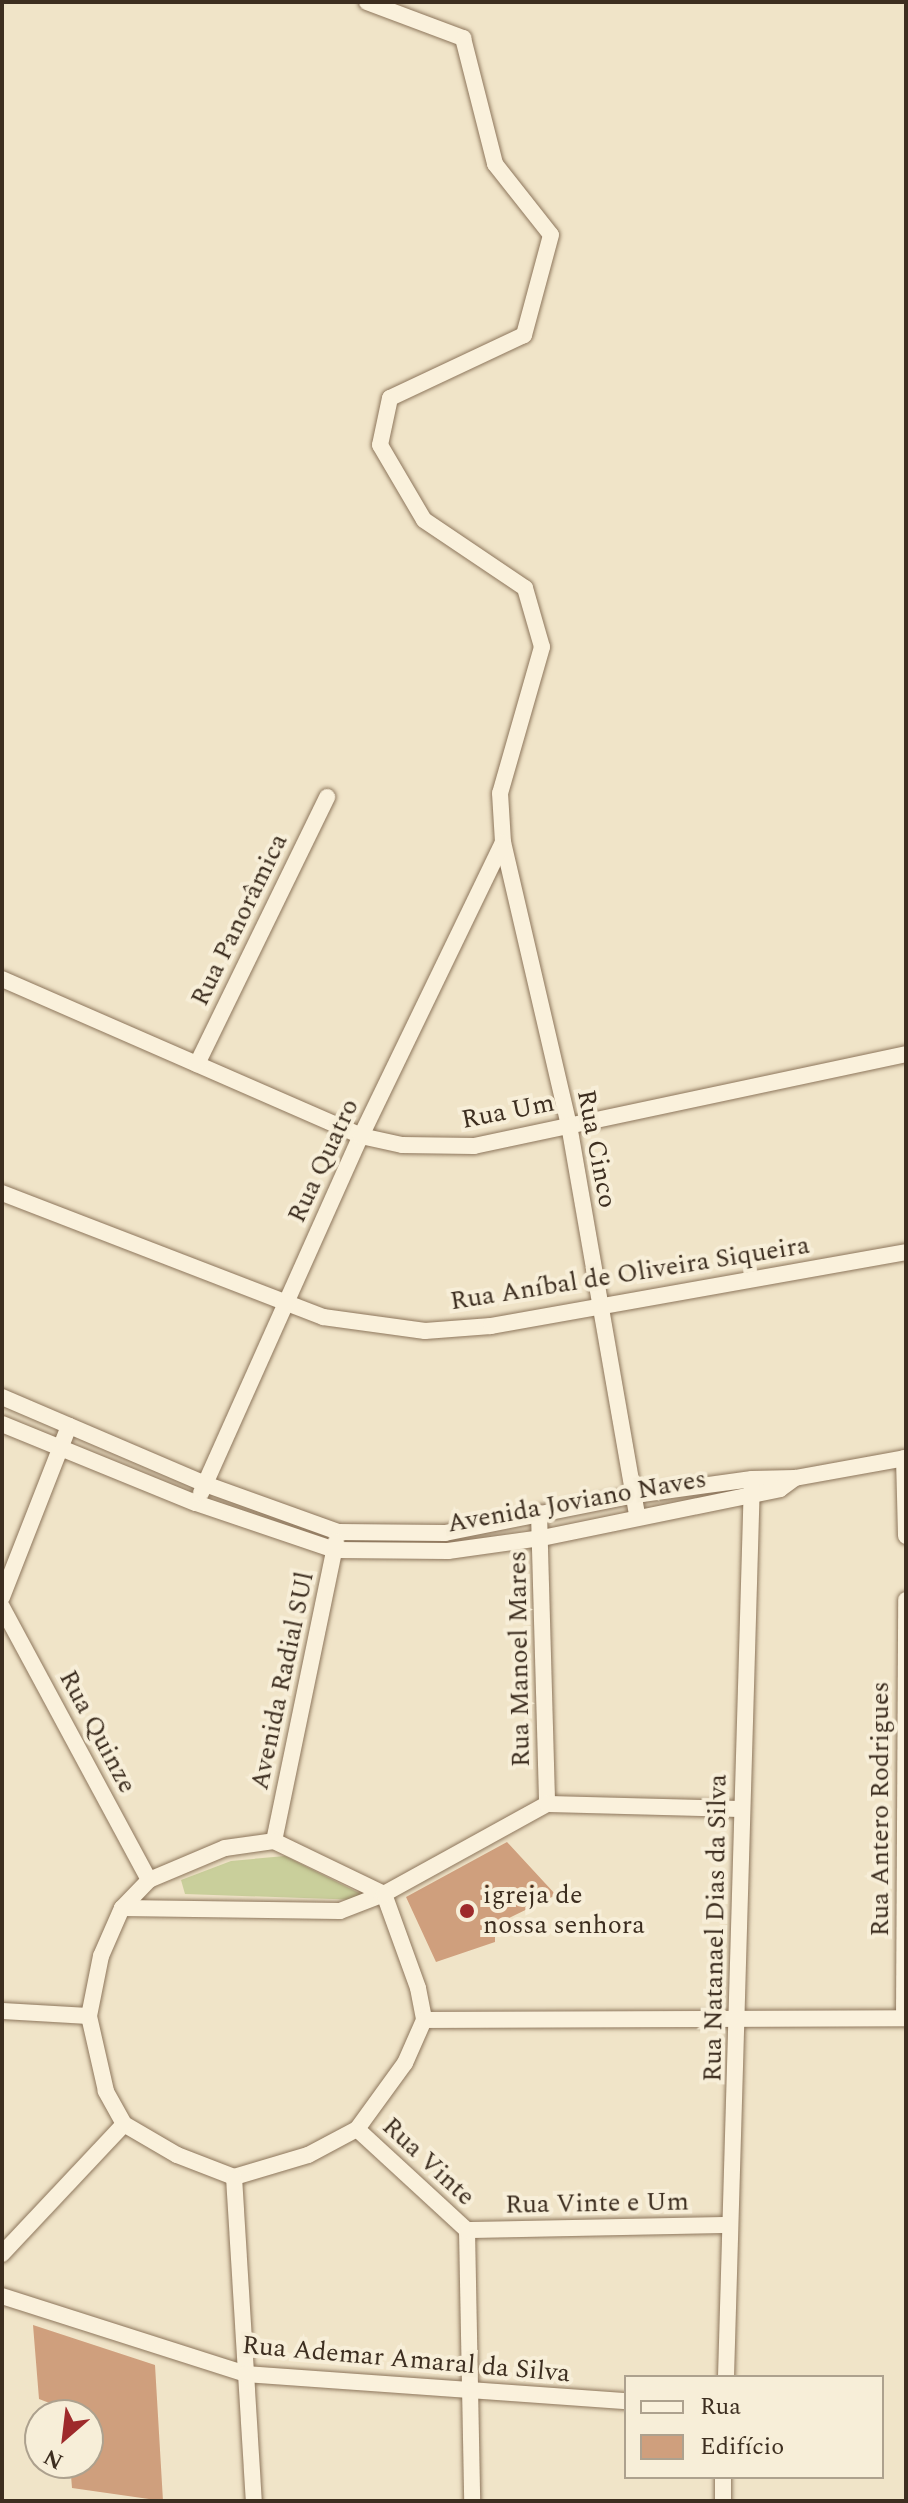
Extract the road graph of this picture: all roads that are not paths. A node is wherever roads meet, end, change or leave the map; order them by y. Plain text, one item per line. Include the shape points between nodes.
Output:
1 (367, 2) edge
2 (327, 797) dead end
3 (503, 842) junction
4 (2, 979) edge
5 (906, 1054) edge
6 (197, 1064) junction
7 (569, 1125) junction
8 (361, 1136) junction
9 (2, 1193) edge
10 (906, 1252) edge
11 (286, 1303) junction
12 (600, 1308) junction
13 (2, 1397) edge
14 (2, 1424) edge
15 (69, 1426) junction
16 (58, 1448) junction
17 (905, 1458) edge
18 (205, 1484) junction
19 (752, 1487) junction
20 (635, 1495) junction
21 (196, 1503) junction
22 (539, 1513) junction
23 (637, 1515) junction
24 (338, 1532) junction
25 (906, 1536) edge
26 (542, 1538) junction
27 (335, 1550) junction
28 (2, 1597) edge
29 (906, 1600) edge
30 (2, 1607) edge
31 (547, 1804) junction
32 (741, 1809) junction
33 (274, 1841) junction
34 (149, 1880) junction
35 (384, 1894) junction
36 (122, 1908) junction
37 (2, 2011) edge
38 (89, 2016) junction
39 (740, 2018) junction
40 (905, 2018) edge
41 (424, 2020) junction
42 (124, 2124) junction
43 (357, 2129) junction
44 (234, 2177) junction
45 (728, 2225) junction
46 (467, 2230) junction
47 (2, 2254) edge
48 (2, 2296) edge
49 (246, 2374) junction
50 (726, 2375) edge
51 (469, 2393) junction
52 (624, 2401) edge
53 (723, 2479) edge
54 (254, 2501) edge
55 (472, 2501) edge
56 (723, 2501) edge

1 - 3 street, Rua Cinco via 463,38 495,164 551,235 524,335 390,398 380,445 424,520 525,588 542,647 500,793
2 - 6 street, Rua Panorâmica
3 - 7 street, Rua Cinco
3 - 8 street, Rua Quatro
4 - 6 street, Rua Um
5 - 7 street, Rua Um
6 - 8 street, Rua Um
7 - 8 street, Rua Um via 474,1146 402,1145
7 - 12 street, Rua Cinco
8 - 11 street, Rua Quatro
9 - 11 street, Rua Aníbal de Oliveira Siqueira
10 - 12 street, Rua Aníbal de Oliveira Siqueira
11 - 12 street, Rua Aníbal de Oliveira Siqueira via 364,1327 425,1331
11 - 18 street, Rua Quatro
12 - 20 street, Rua Cinco
13 - 15 street, Avenida Joviano Naves
14 - 16 street, Avenida Joviano Naves
15 - 16 street
15 - 18 street, Avenida Joviano Naves
16 - 21 street, Avenida Joviano Naves
16 - 28 street
17 - 19 street, Avenida Joviano Naves via 795,1478 780,1489
17 - 25 street
18 - 21 street, Rua Quatro
18 - 24 street, Avenida Joviano Naves
19 - 20 street, Avenida Joviano Naves
19 - 23 street, Avenida Joviano Naves
19 - 32 street, Rua Natanael Dias da Silva
20 - 22 street, Avenida Joviano Naves
20 - 23 street, Rua Cinco
21 - 27 street, Avenida Joviano Naves
22 - 24 street, Avenida Joviano Naves via 445,1533
22 - 26 street, Rua Manoel Mares
23 - 26 street, Avenida Joviano Naves
24 - 27 street, Avenida Radial SUl
26 - 27 street, Avenida Joviano Naves via 448,1551
26 - 31 street, Rua Manoel Mares
27 - 33 street, Avenida Radial SUl
29 - 40 street, Rua Antero Rodrigues
30 - 34 street, Rua Quinze
31 - 32 street
31 - 35 street
32 - 39 street, Rua Natanael Dias da Silva
33 - 34 street via 225,1848
33 - 35 street
34 - 36 street
35 - 36 street via 340,1911
35 - 41 street
36 - 38 street via 101,1956
37 - 38 street
38 - 42 street via 106,2091
39 - 40 street
39 - 41 street
39 - 45 street, Rua Natanael Dias da Silva
41 - 43 street via 405,2063
42 - 44 street via 177,2155
42 - 47 street
43 - 44 street via 308,2155
43 - 46 street, Rua Vinte
44 - 49 street
45 - 46 street, Rua Vinte e Um
45 - 50 street, Rua Natanael Dias da Silva
46 - 51 street
48 - 49 street, Rua Ademar Amaral da Silva
49 - 51 street, Rua Ademar Amaral da Silva
49 - 54 street
51 - 52 street, Rua Ademar Amaral da Silva
51 - 55 street
53 - 56 street

